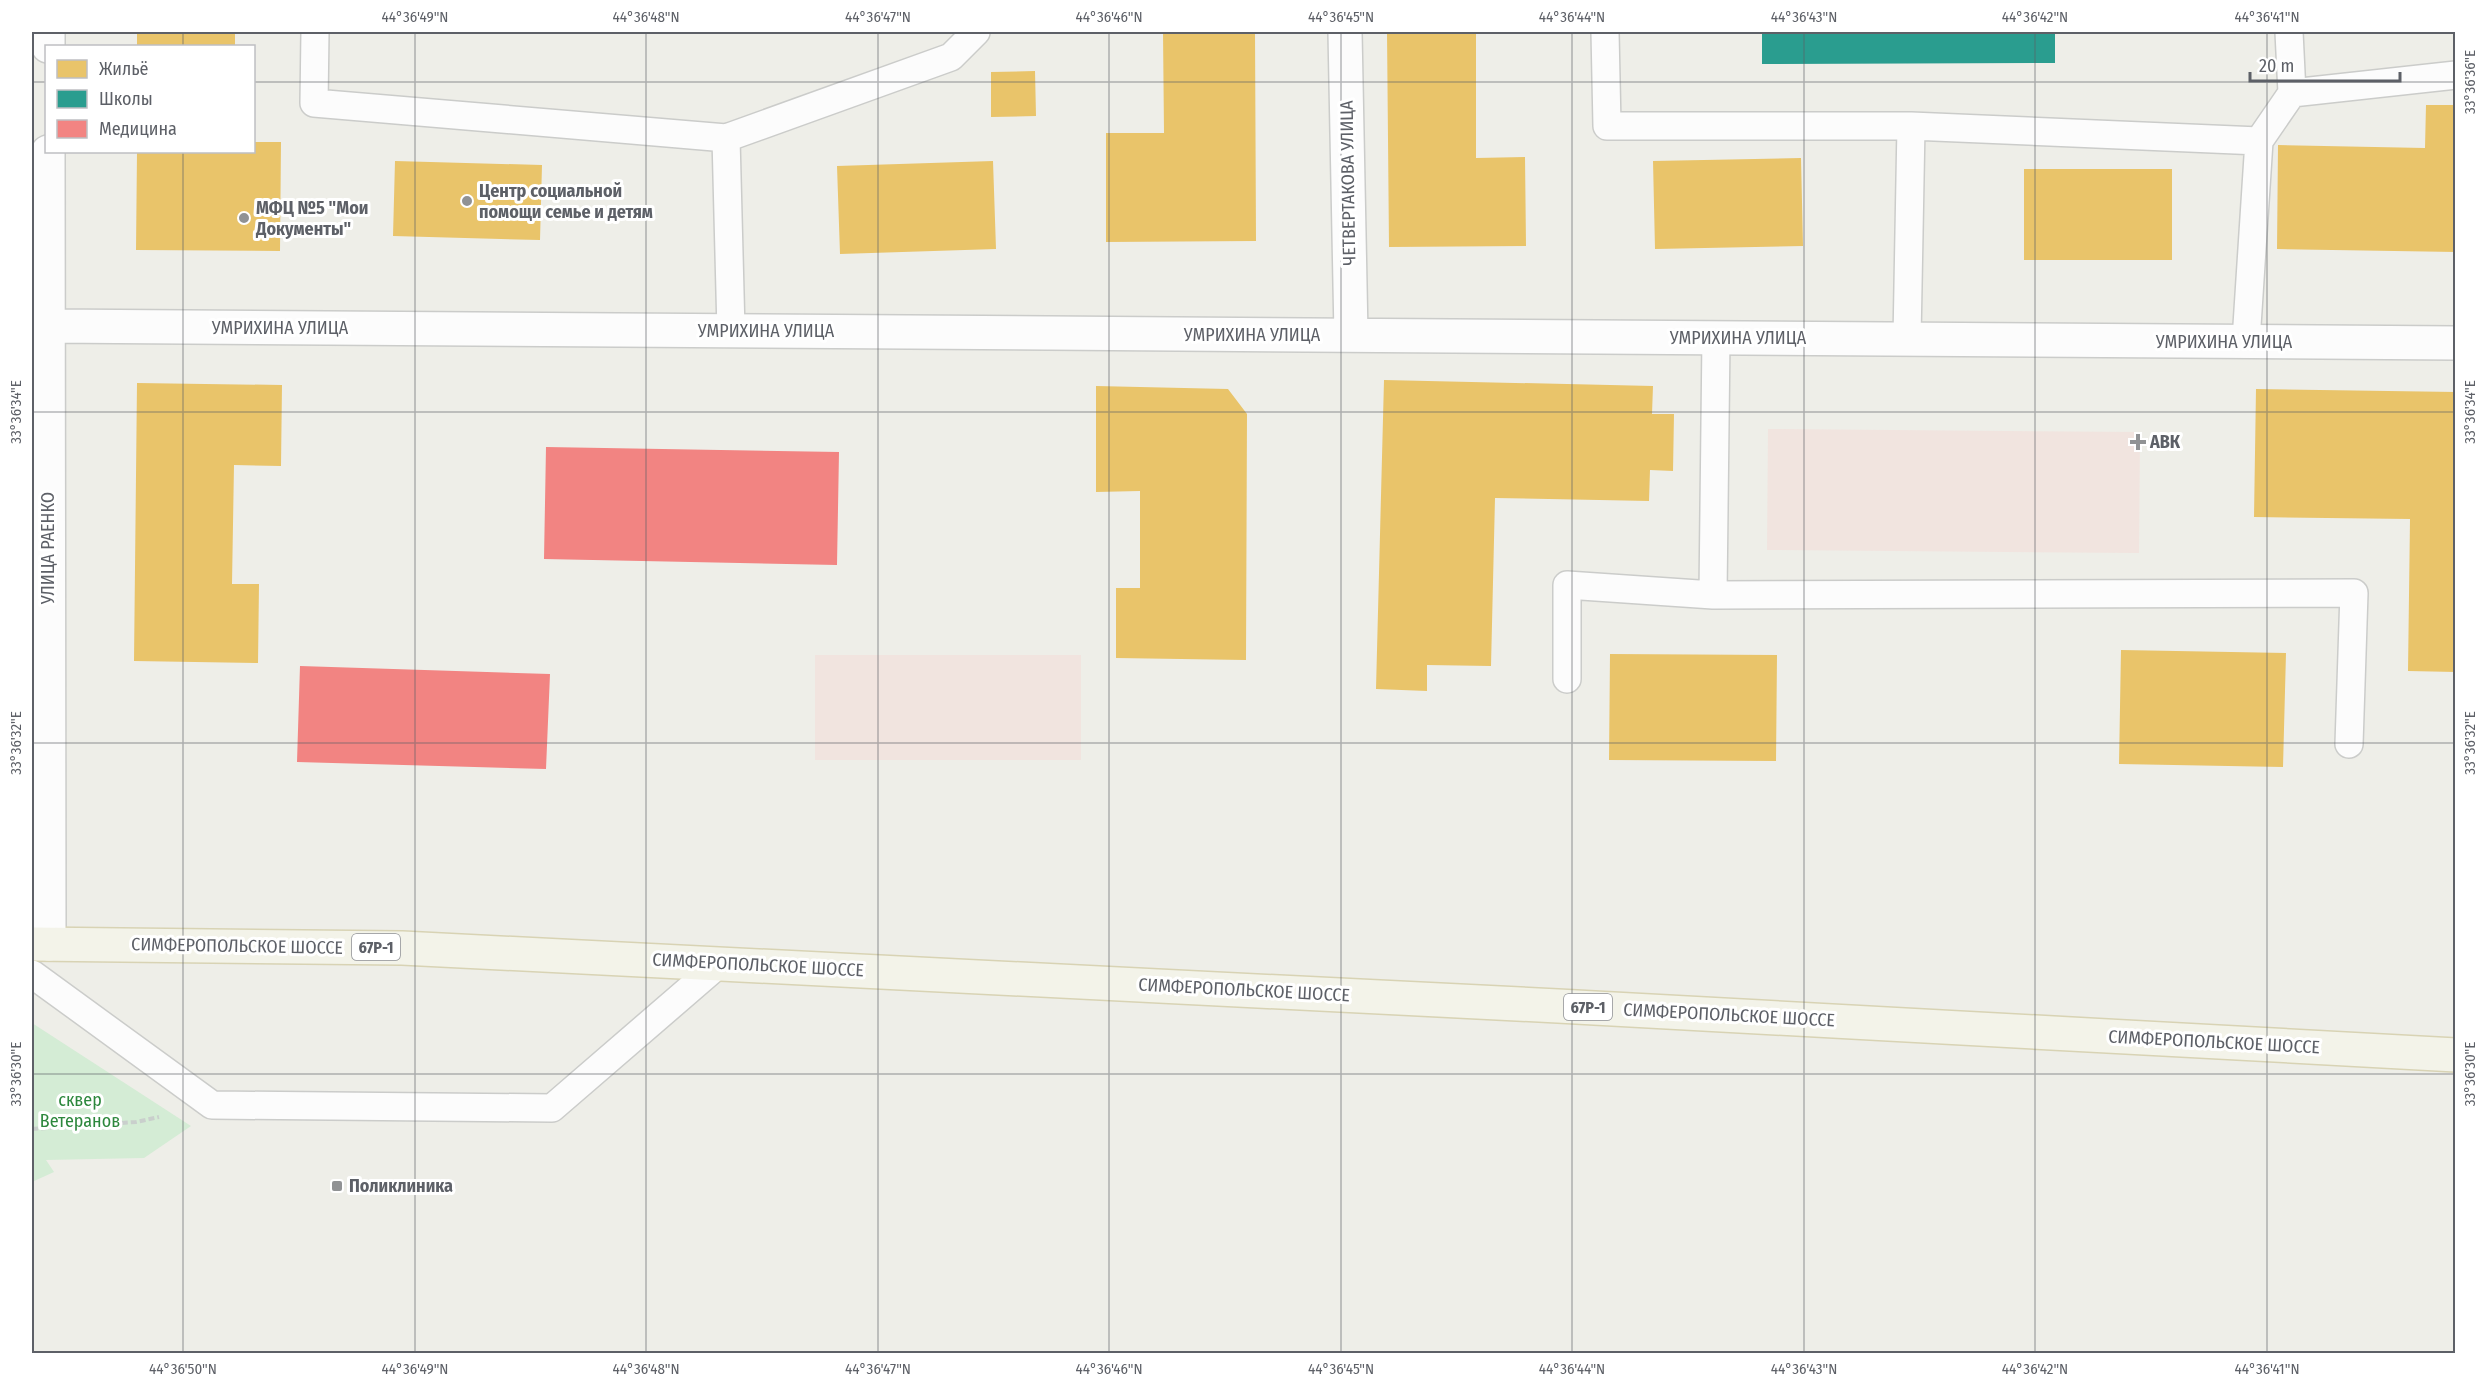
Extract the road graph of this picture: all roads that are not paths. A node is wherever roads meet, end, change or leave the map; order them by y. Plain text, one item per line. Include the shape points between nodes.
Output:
1 (315, 32) edge
2 (976, 32) edge
3 (1345, 32) edge
4 (1605, 32) edge
5 (2289, 32) edge
6 (2456, 75) edge
7 (2292, 93) junction
8 (1911, 126) junction
9 (726, 138) junction
10 (2259, 141) junction
11 (48, 153) edge
12 (48, 326) junction
13 (731, 331) junction
14 (1351, 335) junction
15 (1716, 338) junction
16 (1907, 339) junction
17 (2246, 341) junction
18 (2456, 343) edge
19 (1713, 595) junction
20 (1567, 679) dead end
21 (2349, 744) dead end
22 (40, 944) edge
23 (720, 963) junction
24 (32, 974) edge
25 (2456, 1055) edge

1 - 9 lane via 314,103
2 - 9 lane via 951,57
3 - 14 street, ЧЕТВЕРТАКОВА УЛИЦА
4 - 8 lane via 1607,126
5 - 7 lane
6 - 7 lane
7 - 10 lane
8 - 10 lane
8 - 16 lane
9 - 13 lane
10 - 17 lane
11 - 12 street, УЛИЦА РАЕНКО
12 - 13 street, УМРИХИНА УЛИЦА
12 - 22 street, УЛИЦА РАЕНКО
13 - 14 street, УМРИХИНА УЛИЦА
14 - 15 street, УМРИХИНА УЛИЦА
15 - 16 street, УМРИХИНА УЛИЦА
15 - 19 lane
16 - 17 street, УМРИХИНА УЛИЦА
17 - 18 street, УМРИХИНА УЛИЦА
19 - 20 lane via 1567,585
19 - 21 lane via 2354,593
22 - 23 main road, СИМФЕРОПОЛЬСКОЕ ШОССЕ / 67Р-1 via 402,948
23 - 24 lane via 552,1108 212,1105
23 - 25 main road, СИМФЕРОПОЛЬСКОЕ ШОССЕ / 67Р-1

